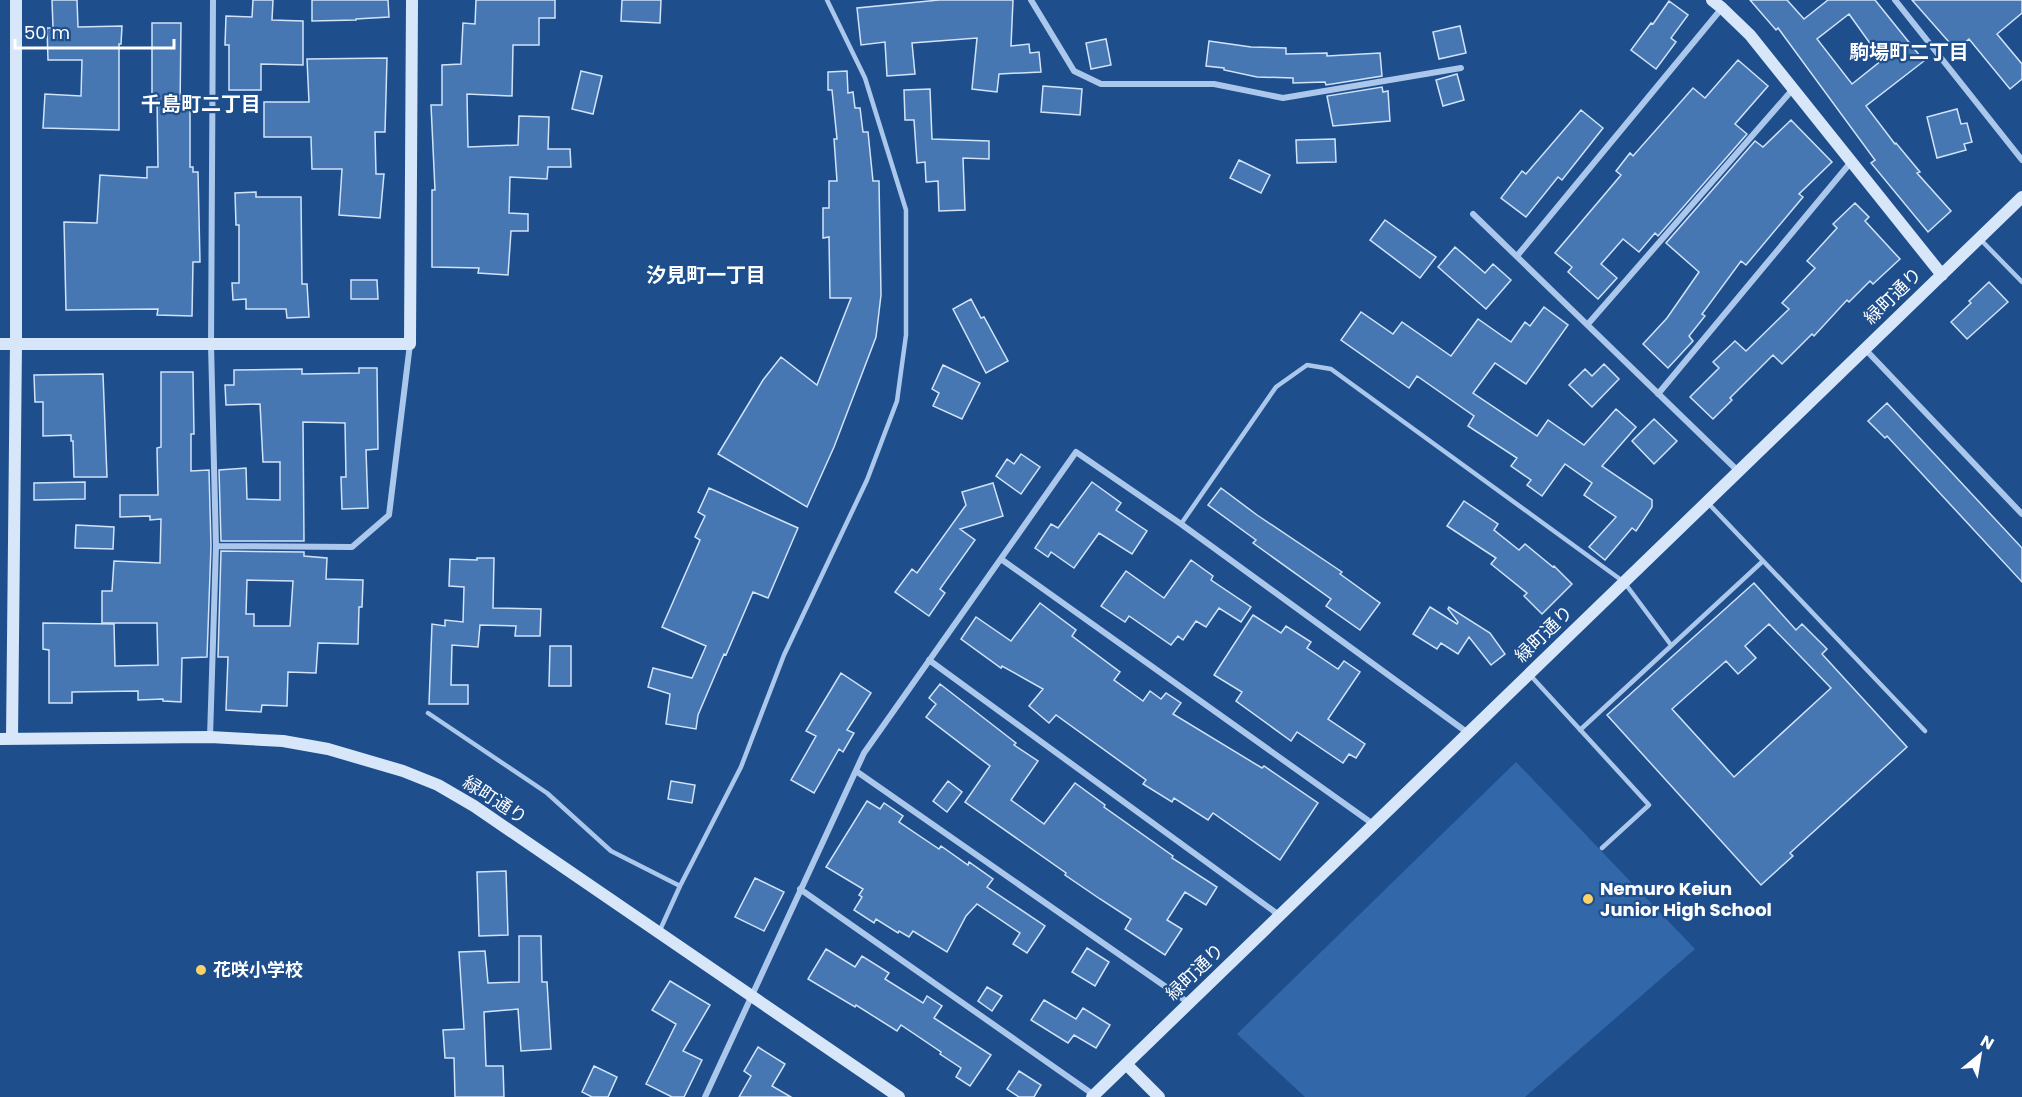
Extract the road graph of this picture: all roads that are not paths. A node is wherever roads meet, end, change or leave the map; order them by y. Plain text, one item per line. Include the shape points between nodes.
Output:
1 (16, 0) edge
2 (213, 0) edge
3 (412, 0) edge
4 (827, 0) edge
5 (1031, 0) edge
6 (1712, 0) edge
7 (1895, 0) edge
8 (1722, 8) junction
9 (1461, 68) dead end
10 (1794, 88) junction
11 (2022, 159) edge
12 (1852, 161) junction
13 (2022, 197) edge
14 (1473, 214) dead end
15 (1980, 238) junction
16 (1517, 255) junction
17 (1942, 275) junction
18 (2022, 282) edge
19 (1588, 324) junction
20 (0, 344) edge
21 (16, 344) junction
22 (410, 344) junction
23 (211, 345) junction
24 (1865, 349) junction
25 (1658, 394) junction
26 (1738, 471) junction
27 (1706, 501) junction
28 (2022, 514) edge
29 (1181, 524) junction
30 (216, 546) junction
31 (1001, 559) junction
32 (1763, 561) junction
33 (1624, 582) junction
34 (1671, 645) junction
35 (929, 660) junction
36 (1529, 674) junction
37 (428, 713) dead end
38 (1580, 730) junction
39 (1925, 731) dead end
40 (1468, 733) junction
41 (210, 737) junction
42 (6, 739) edge
43 (856, 771) junction
44 (1373, 824) junction
45 (1602, 848) dead end
46 (680, 886) junction
47 (800, 889) junction
48 (1279, 915) junction
49 (659, 933) junction
50 (751, 995) junction
51 (1189, 1003) junction
52 (1126, 1064) junction
53 (1093, 1096) edge
54 (705, 1097) edge
55 (898, 1097) edge
56 (1160, 1097) edge

1 - 21 street
2 - 23 street
3 - 22 street
4 - 46 lane via 865,78 906,210 906,335 897,401 867,480 784,655 741,767
5 - 9 street via 1074,71 1101,84 1214,84 1284,98
6 - 8 street
7 - 11 street
8 - 10 street
8 - 16 street
10 - 12 street
10 - 19 street
12 - 17 street
12 - 25 street
13 - 15 street, 緑町通り
14 - 16 street
15 - 17 street, 緑町通り
15 - 18 lane
16 - 19 street
17 - 24 street, 緑町通り
19 - 25 street
20 - 21 street
21 - 23 street
21 - 42 street
22 - 23 street
22 - 30 street via 389,515 352,547
23 - 30 street
24 - 26 street, 緑町通り
24 - 28 street
25 - 26 street
26 - 27 street, 緑町通り
27 - 32 lane
27 - 33 street, 緑町通り
29 - 31 street via 1076,452
29 - 33 lane via 1276,387 1307,365 1331,369
29 - 40 street
30 - 41 street
31 - 35 street
31 - 44 street
32 - 34 lane
32 - 39 lane
33 - 34 lane
33 - 36 street, 緑町通り
34 - 38 lane
35 - 43 street via 864,753
35 - 48 street
36 - 38 lane
36 - 40 street, 緑町通り
37 - 46 lane via 547,793 611,851
38 - 45 lane via 1649,805
40 - 44 street, 緑町通り
41 - 42 street, 緑町通り
41 - 49 street, 緑町通り via 283,741 328,749 438,785
43 - 47 street
43 - 51 street
44 - 48 street, 緑町通り
46 - 49 lane
47 - 50 street
47 - 53 street
48 - 51 street, 緑町通り
49 - 50 street, 緑町通り
50 - 54 street
50 - 55 street, 緑町通り
51 - 52 street, 緑町通り
52 - 53 street, 緑町通り
52 - 56 street

